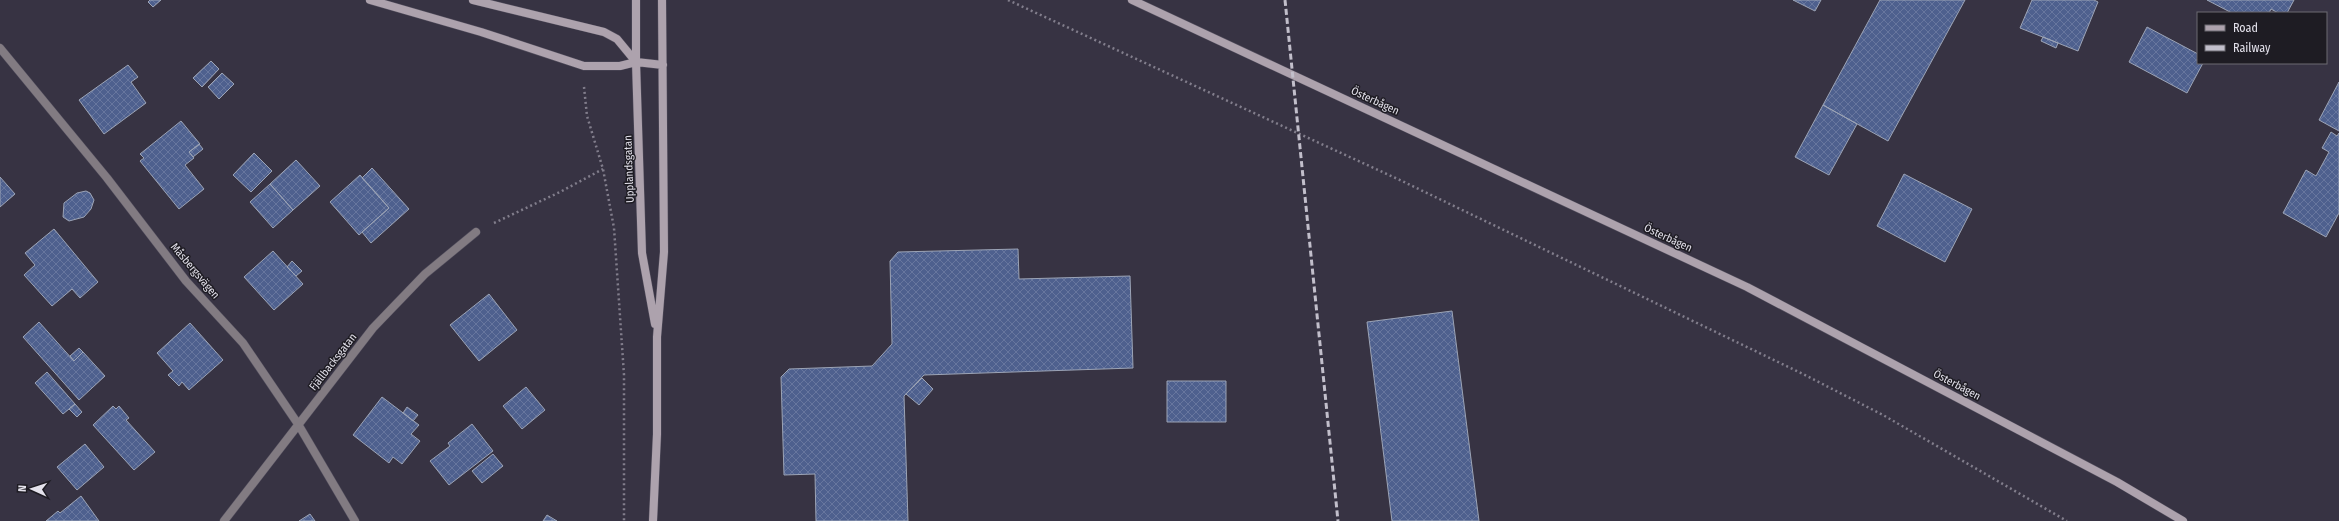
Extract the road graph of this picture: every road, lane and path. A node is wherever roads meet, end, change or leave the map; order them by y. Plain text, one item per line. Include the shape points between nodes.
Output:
1 (370, 0) edge
2 (473, 0) edge
3 (636, 0) edge
4 (662, 0) edge
5 (1008, 0) edge
6 (1132, 0) edge
7 (0, 48) edge
8 (636, 62) junction
9 (663, 65) junction
10 (584, 66) junction
11 (603, 169) junction
12 (476, 232) joint
13 (657, 337) junction
14 (298, 424) junction
15 (224, 521) edge
16 (355, 521) edge
17 (624, 521) edge
18 (654, 521) edge
19 (2067, 521) edge
20 (2183, 521) edge

1 - 10 main road via 481,32
2 - 8 main road via 604,32 617,39
3 - 8 main road, Upplandsgatan
4 - 9 main road, Upplandsgatan
5 - 19 path via 1402,181 1803,374 1883,415
6 - 20 main road, Österbågen via 1747,287 2117,482
7 - 14 street, Måsbergsvägen via 107,178 186,281 243,343
8 - 9 main road
8 - 10 main road via 620,66
8 - 13 main road, Upplandsgatan via 642,253
9 - 13 main road, Upplandsgatan via 664,252
10 - 11 path via 583,84 588,116
11 - 12 path
11 - 17 path via 614,228 624,375
12 - 14 street, Fjällbacksgatan via 425,274 373,328
13 - 18 main road, Upplandsgatan
14 - 15 street, Fjällbacksgatan
14 - 16 street, Måsbergsvägen

